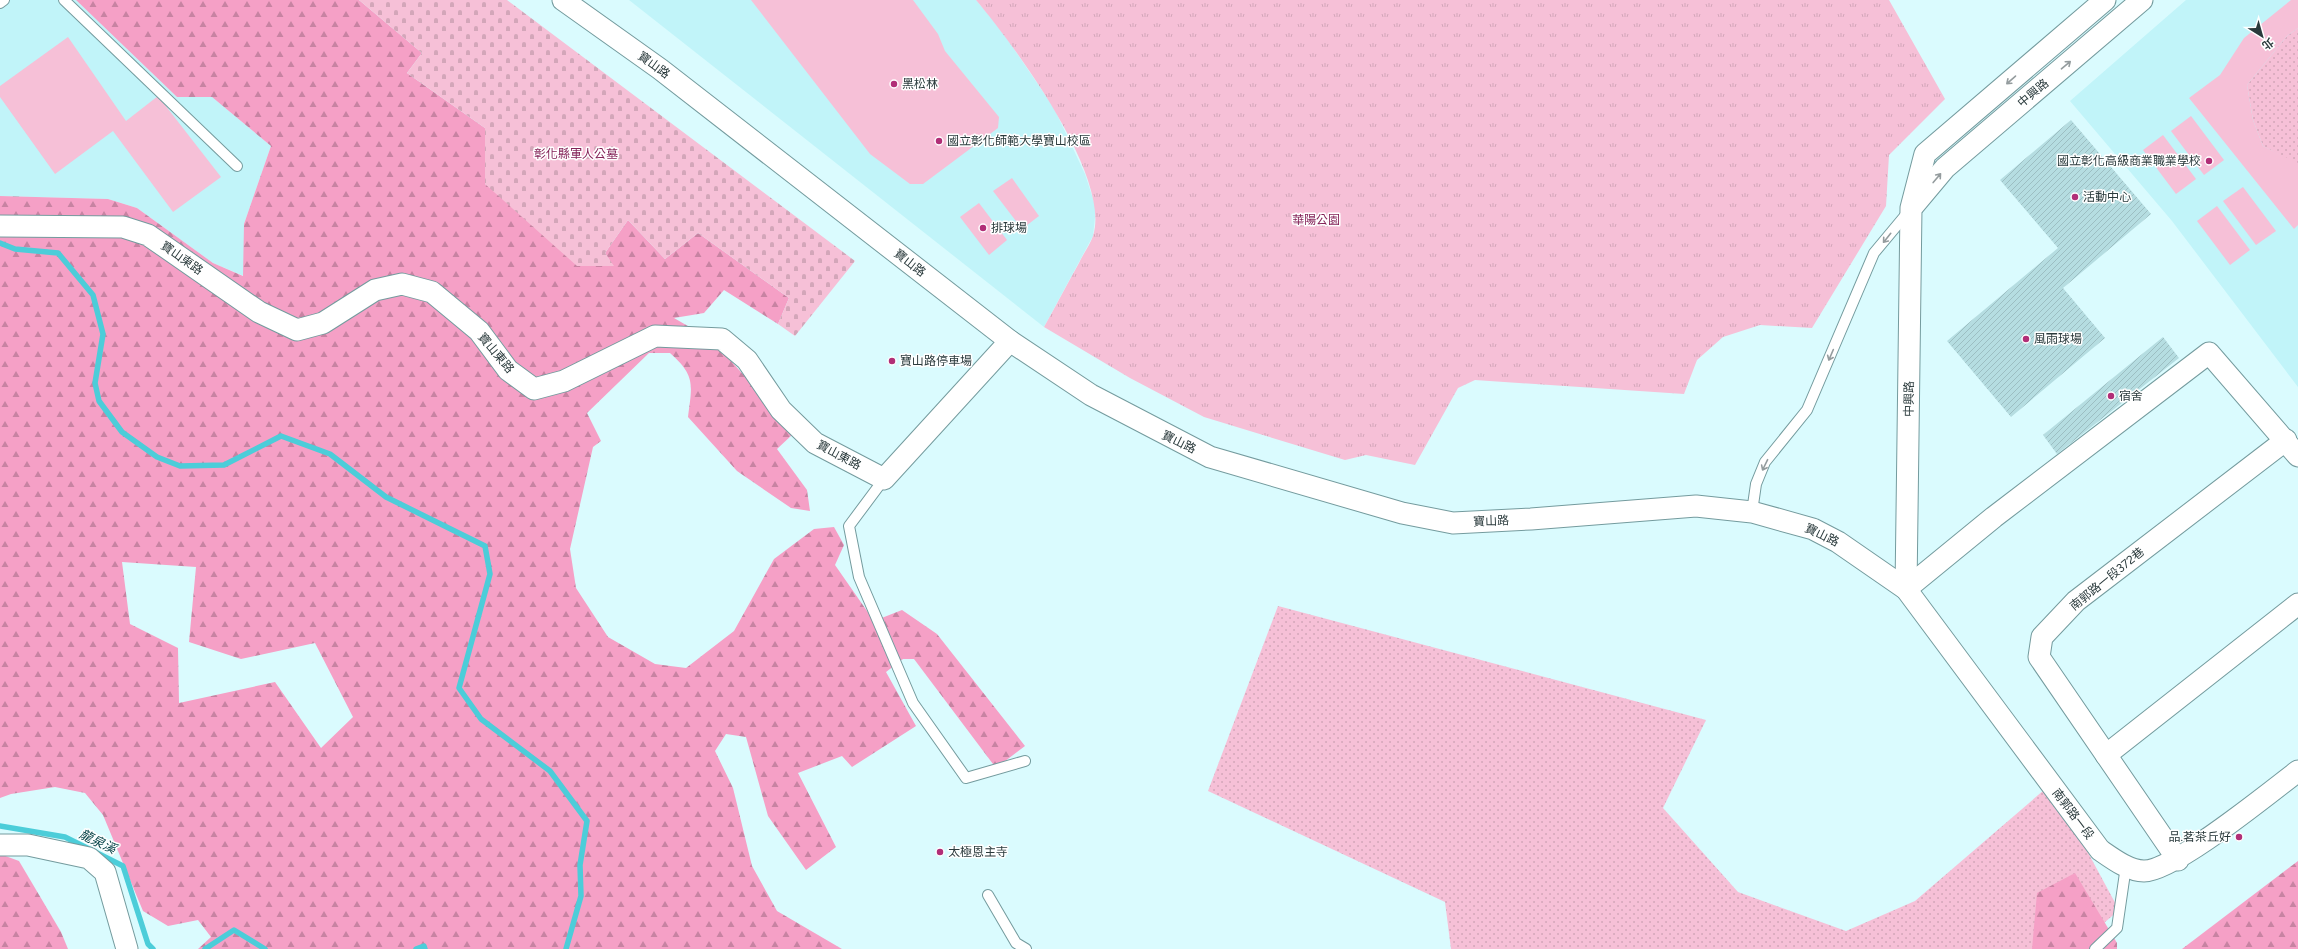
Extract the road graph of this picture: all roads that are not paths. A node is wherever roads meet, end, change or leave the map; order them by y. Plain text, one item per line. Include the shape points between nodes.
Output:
1 (4, 0) edge
2 (64, 0) edge
3 (563, 0) edge
4 (2105, 0) edge
5 (2142, 0) edge
6 (0, 3) edge
7 (237, 166) dead end
8 (1911, 208) junction
9 (0, 226) edge
10 (1010, 341) junction
11 (2292, 448) edge
12 (884, 479) junction
13 (1752, 512) junction
14 (1906, 589) junction
15 (2298, 604) edge
16 (2106, 755) junction
17 (1025, 761) dead end
18 (2298, 771) edge
19 (0, 845) edge
20 (2178, 860) junction
21 (2126, 866) junction
22 (988, 895) dead end
23 (127, 949) edge
24 (1026, 949) edge
25 (2094, 949) edge

1 - 6 lane
2 - 7 lane
3 - 10 street, 寶山路 via 660,69
4 -> 8 street, 中興路 via 1925,154
8 -> 5 street, 中興路 via 1945,168
8 -> 13 lane via 1874,254 1807,410 1765,462 1756,484
8 - 14 street, 中興路
9 - 12 street, 寶山東路 via 123,227 148,235 259,312 297,330 323,323 375,290 402,284 432,292 479,331 508,370 534,389 564,381 655,336 722,339 747,360 782,410 815,444
10 - 12 street
10 - 13 street, 寶山路 via 1091,395 1210,457 1402,513 1453,522 1531,519 1696,506
11 - 14 street, 南郭路一段372巷 via 2209,353 1994,517
11 - 16 street, 南郭路一段372巷 via 2076,601 2042,637 2039,657
12 - 17 lane via 849,526 859,577 913,704 966,778
13 - 14 street, 寶山路 via 1813,529 1838,542
14 - 21 street, 南郭路一段 via 2100,850
15 - 16 street
16 - 20 street, 南郭路一段372巷
18 - 20 street, 南郭路一段
19 - 23 street via 28,845 89,858 105,872
20 - 21 street, 南郭路一段 via 2145,871
21 - 25 lane via 2116,928
22 - 24 lane via 1016,943

